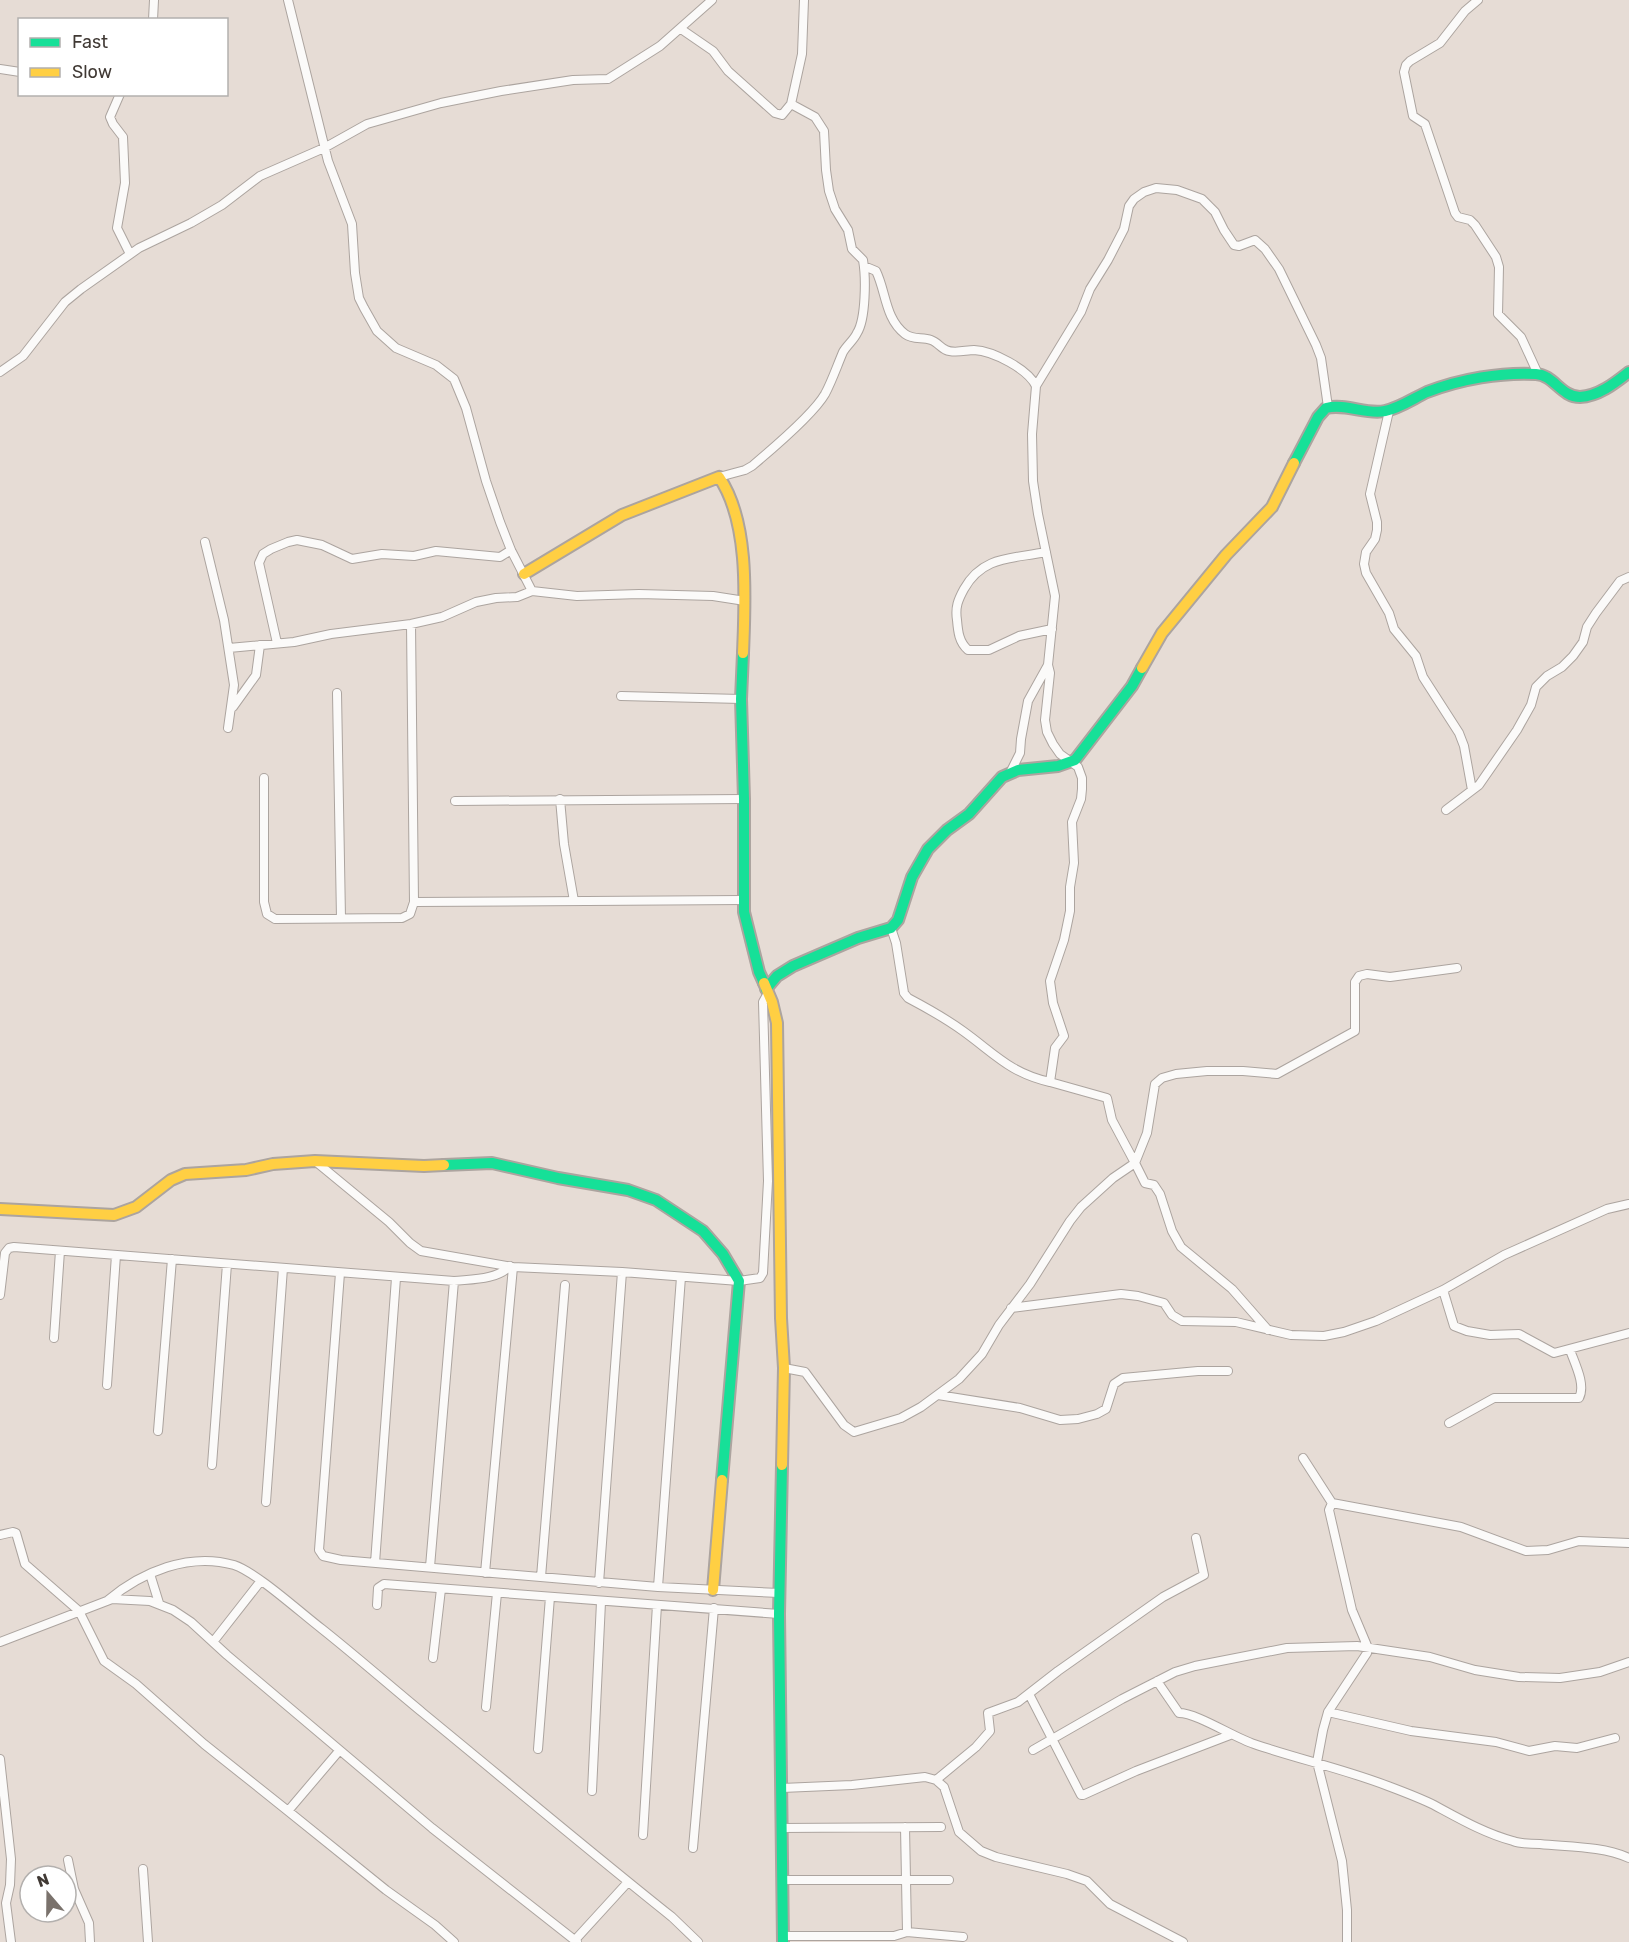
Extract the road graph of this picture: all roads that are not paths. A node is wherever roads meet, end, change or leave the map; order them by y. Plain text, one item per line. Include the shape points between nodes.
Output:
1 (154, 0) edge
2 (288, 0) edge
3 (712, 0) edge
4 (804, 0) edge
5 (1478, 0) edge
6 (153, 18) edge
7 (681, 29) junction
8 (0, 69) edge
9 (18, 72) edge
10 (119, 96) edge
11 (791, 104) junction
12 (324, 148) junction
13 (130, 254) junction
14 (864, 266) junction
15 (0, 372) edge
16 (1629, 372) edge
17 (1538, 374) junction
18 (1036, 386) junction
19 (1328, 407) junction
20 (1389, 411) junction
21 (719, 477) junction
22 (205, 542) dead end
23 (512, 550) junction
24 (1046, 552) junction
25 (524, 574) junction
26 (1629, 577) edge
27 (532, 591) junction
28 (745, 601) junction
29 (411, 624) junction
30 (1052, 629) junction
31 (277, 643) junction
32 (261, 645) junction
33 (229, 648) junction
34 (1048, 664) junction
35 (337, 693) dead end
36 (621, 696) dead end
37 (741, 699) junction
38 (232, 708) junction
39 (228, 728) dead end
40 (1072, 762) junction
41 (1010, 773) junction
42 (264, 778) dead end
43 (1472, 790) junction
44 (560, 799) junction
45 (744, 799) junction
46 (455, 801) dead end
47 (1446, 810) dead end
48 (744, 900) junction
49 (574, 901) junction
50 (414, 902) junction
51 (341, 918) junction
52 (891, 928) junction
53 (1457, 968) dead end
54 (767, 991) junction
55 (1050, 1082) junction
56 (315, 1161) junction
57 (1135, 1164) junction
58 (0, 1203) edge
59 (1629, 1204) edge
60 (5, 1209) edge
61 (60, 1251) junction
62 (116, 1255) junction
63 (172, 1259) junction
64 (227, 1264) junction
65 (512, 1266) junction
66 (283, 1268) junction
67 (622, 1272) junction
68 (340, 1273) junction
69 (681, 1276) junction
70 (396, 1278) junction
71 (454, 1281) junction
72 (739, 1281) junction
73 (565, 1285) dead end
74 (1443, 1290) junction
75 (0, 1295) edge
76 (1011, 1308) junction
77 (1268, 1330) junction
78 (1629, 1333) edge
79 (54, 1338) dead end
80 (1570, 1350) junction
81 (784, 1368) junction
82 (1228, 1371) dead end
83 (107, 1385) dead end
84 (938, 1395) junction
85 (1449, 1423) dead end
86 (158, 1431) dead end
87 (1303, 1458) dead end
88 (212, 1465) dead end
89 (266, 1502) dead end
90 (1332, 1503) junction
91 (0, 1535) edge
92 (1196, 1538) dead end
93 (1629, 1543) edge
94 (375, 1563) junction
95 (430, 1567) junction
96 (485, 1573) junction
97 (150, 1574) junction
98 (541, 1577) junction
99 (260, 1582) junction
100 (599, 1583) junction
101 (658, 1587) junction
102 (441, 1589) junction
103 (713, 1590) junction
104 (497, 1593) junction
105 (779, 1593) junction
106 (550, 1597) junction
107 (108, 1600) junction
108 (601, 1602) junction
109 (159, 1604) junction
110 (377, 1605) dead end
111 (657, 1605) junction
112 (714, 1608) junction
113 (79, 1611) junction
114 (779, 1614) junction
115 (0, 1642) edge
116 (213, 1642) junction
117 (1368, 1648) junction
118 (433, 1658) dead end
119 (1629, 1662) edge
120 (1157, 1681) junction
121 (1029, 1694) junction
122 (486, 1707) dead end
123 (1328, 1712) junction
124 (1230, 1735) junction
125 (1615, 1738) dead end
126 (1051, 1739) junction
127 (538, 1749) dead end
128 (1033, 1750) dead end
129 (339, 1751) junction
130 (0, 1759) edge
131 (1317, 1762) junction
132 (936, 1780) junction
133 (782, 1788) junction
134 (592, 1791) dead end
135 (288, 1812) junction
136 (905, 1827) junction
137 (941, 1827) dead end
138 (782, 1828) junction
139 (643, 1835) dead end
140 (693, 1848) dead end
141 (1629, 1858) edge
142 (68, 1860) dead end
143 (143, 1869) dead end
144 (783, 1880) junction
145 (949, 1880) dead end
146 (906, 1881) junction
147 (628, 1882) junction
148 (907, 1932) junction
149 (963, 1937) dead end
150 (783, 1939) edge
151 (576, 1941) edge
152 (11, 1942) edge
153 (90, 1942) edge
154 (148, 1942) edge
155 (454, 1942) edge
156 (698, 1942) edge
157 (1183, 1942) edge
158 (1347, 1942) edge

1 - 6 street
2 - 12 street
3 - 7 street
4 - 11 street via 802,54
5 - 17 street via 1440,44 1410,61 1404,72 1413,116 1425,124 1455,213 1475,225 1496,257 1498,314 1521,337
7 - 11 street via 713,51 728,71 775,113 782,115
7 - 12 street via 608,80 573,80 441,103 367,124
8 - 9 street
10 - 13 street via 110,117 123,137 125,183 117,228
11 - 14 street via 815,117 824,131 826,170 835,209
12 - 13 street via 260,176 222,205
12 - 23 street via 352,224 355,273 364,308 377,331 396,348 436,365 454,379
13 - 15 street via 65,302 23,356
14 - 18 street via 876,272 887,306 898,327 910,338 930,339 949,351 979,351 997,356 1027,373
14 - 21 street via 861,324 824,397 752,466
16 - 17 street via 1610,387 1585,396 1563,392 1551,379
17 - 20 street via 1465,380
18 - 19 street via 1081,312 1124,229 1132,202 1144,192 1167,188 1207,202 1234,244 1256,240 1265,249 1279,269 1319,351
18 - 24 street via 1033,481
19 - 20 street
19 - 40 street via 1318,417 1272,507 1226,555 1162,633 1132,686
20 - 43 street via 1370,494 1377,530 1364,564 1394,629 1416,656 1423,677 1459,733
21 - 25 street via 622,515
21 - 28 street via 733,505 742,551
22 - 33 street
23 - 25 street
23 - 31 street via 500,557 436,550 414,556 382,554 352,558 322,545 297,540 280,544 263,554 259,563
24 - 30 street via 1055,596
24 - 30 street via 995,561 976,572 957,600 956,610 962,645 968,650 989,650 1019,636
25 - 27 street
26 - 43 street via 1620,581 1596,614 1573,656 1536,687 1517,730
27 - 28 street
27 - 29 street via 476,602 442,617
28 - 37 street
29 - 31 street
29 - 50 street
30 - 34 street
31 - 32 street
32 - 33 street
32 - 38 street via 256,675
33 - 38 street via 234,685
34 - 40 street via 1047,732 1060,754
34 - 41 street via 1028,701 1020,753
35 - 51 street
36 - 37 street
37 - 45 street
38 - 39 street
40 - 41 street
40 - 55 street via 1080,770 1082,789 1072,822 1070,911 1050,981 1064,1036 1055,1048
41 - 52 street via 928,849 912,877 901,914
42 - 51 street via 267,914 276,919
43 - 47 street
44 - 45 street
44 - 46 street
44 - 49 street
45 - 48 street
48 - 49 street
48 - 54 street
49 - 50 street
50 - 51 street via 412,911 402,918
52 - 54 street via 793,966 777,976
52 - 55 street via 908,998 940,1014 1016,1071
53 - 57 street via 1390,977 1359,976 1355,981 1355,1031 1277,1074 1220,1070 1162,1078 1155,1084 1147,1133
54 - 72 street via 762,1002 768,1181 763,1273 760,1278
54 - 81 street via 777,1023
55 - 57 street via 1107,1098 1112,1120
56 - 60 street via 184,1174 136,1207 114,1215
56 - 65 street via 421,1251
56 - 72 street via 424,1166 492,1163 628,1190 656,1200 704,1231
57 - 76 street via 1082,1207
57 - 77 street via 1145,1183 1154,1185 1160,1194 1181,1247 1232,1289
58 - 60 street
59 - 74 street via 1607,1209 1504,1255
61 - 62 street
61 - 75 street via 9,1248
61 - 79 street
62 - 63 street
62 - 83 street
63 - 64 street
63 - 86 street
64 - 66 street
64 - 88 street
65 - 67 street
65 - 71 street via 495,1276
65 - 96 street
66 - 68 street
66 - 89 street
67 - 69 street
67 - 100 street
68 - 70 street
68 - 94 street via 319,1550 323,1556 340,1560
69 - 72 street
69 - 101 street
70 - 71 street
70 - 94 street
71 - 95 street
72 - 103 street
73 - 98 street
74 - 77 street via 1344,1332 1309,1336
74 - 80 street via 1452,1322 1458,1328 1490,1335 1519,1334 1554,1353
76 - 77 street via 1120,1294 1164,1304 1182,1320 1236,1322
76 - 84 street via 982,1354
78 - 80 street
80 - 85 street via 1581,1383 1579,1398 1494,1398
81 - 84 street via 805,1372 844,1425 854,1432 900,1418
81 - 105 street
82 - 84 street via 1123,1378 1114,1384 1106,1409 1078,1419 1059,1420 1020,1408
87 - 90 street
90 - 93 street via 1461,1527 1526,1551 1548,1550 1580,1541
90 - 117 street via 1329,1510 1347,1589
91 - 113 street via 15,1532 25,1564
92 - 121 street via 1204,1575 1163,1597
94 - 95 street
95 - 96 street
96 - 98 street
97 - 99 street via 182,1563 208,1562 237,1566
97 - 107 street
97 - 109 street
98 - 100 street
99 - 116 street
99 - 147 street via 343,1645
100 - 101 street
101 - 103 street
102 - 104 street
102 - 110 street via 381,1584
102 - 118 street
103 - 105 street
104 - 106 street
104 - 122 street
105 - 114 street
106 - 108 street
106 - 127 street
107 - 109 street
107 - 113 street
108 - 111 street
108 - 134 street
109 - 116 street via 191,1622
111 - 112 street
111 - 139 street
112 - 114 street
112 - 140 street
113 - 115 street
113 - 135 street via 104,1661
114 - 133 street
116 - 129 street
117 - 119 street via 1519,1677 1560,1678 1600,1672
117 - 120 street via 1287,1648 1195,1666
117 - 123 street
120 - 124 street via 1178,1712 1190,1713
120 - 126 street
121 - 126 street
121 - 132 street via 988,1713 990,1731
123 - 125 street via 1529,1751 1555,1746 1577,1748
123 - 131 street
124 - 126 street via 1083,1795
124 - 131 street
126 - 128 street
129 - 135 street
129 - 151 street
130 - 152 street via 11,1859 6,1903
131 - 141 street via 1433,1804 1461,1821 1515,1842 1585,1848
131 - 158 street via 1342,1861
132 - 133 street
132 - 157 street via 944,1786 959,1832 981,1851 1087,1881 1110,1904
133 - 138 street
135 - 155 street
136 - 137 street
136 - 138 street
136 - 146 street
138 - 144 street
142 - 153 street via 74,1889 89,1923
143 - 154 street
144 - 146 street
144 - 150 street
145 - 146 street
146 - 148 street
147 - 151 street
147 - 156 street
148 - 149 street
148 - 150 street via 894,1936

